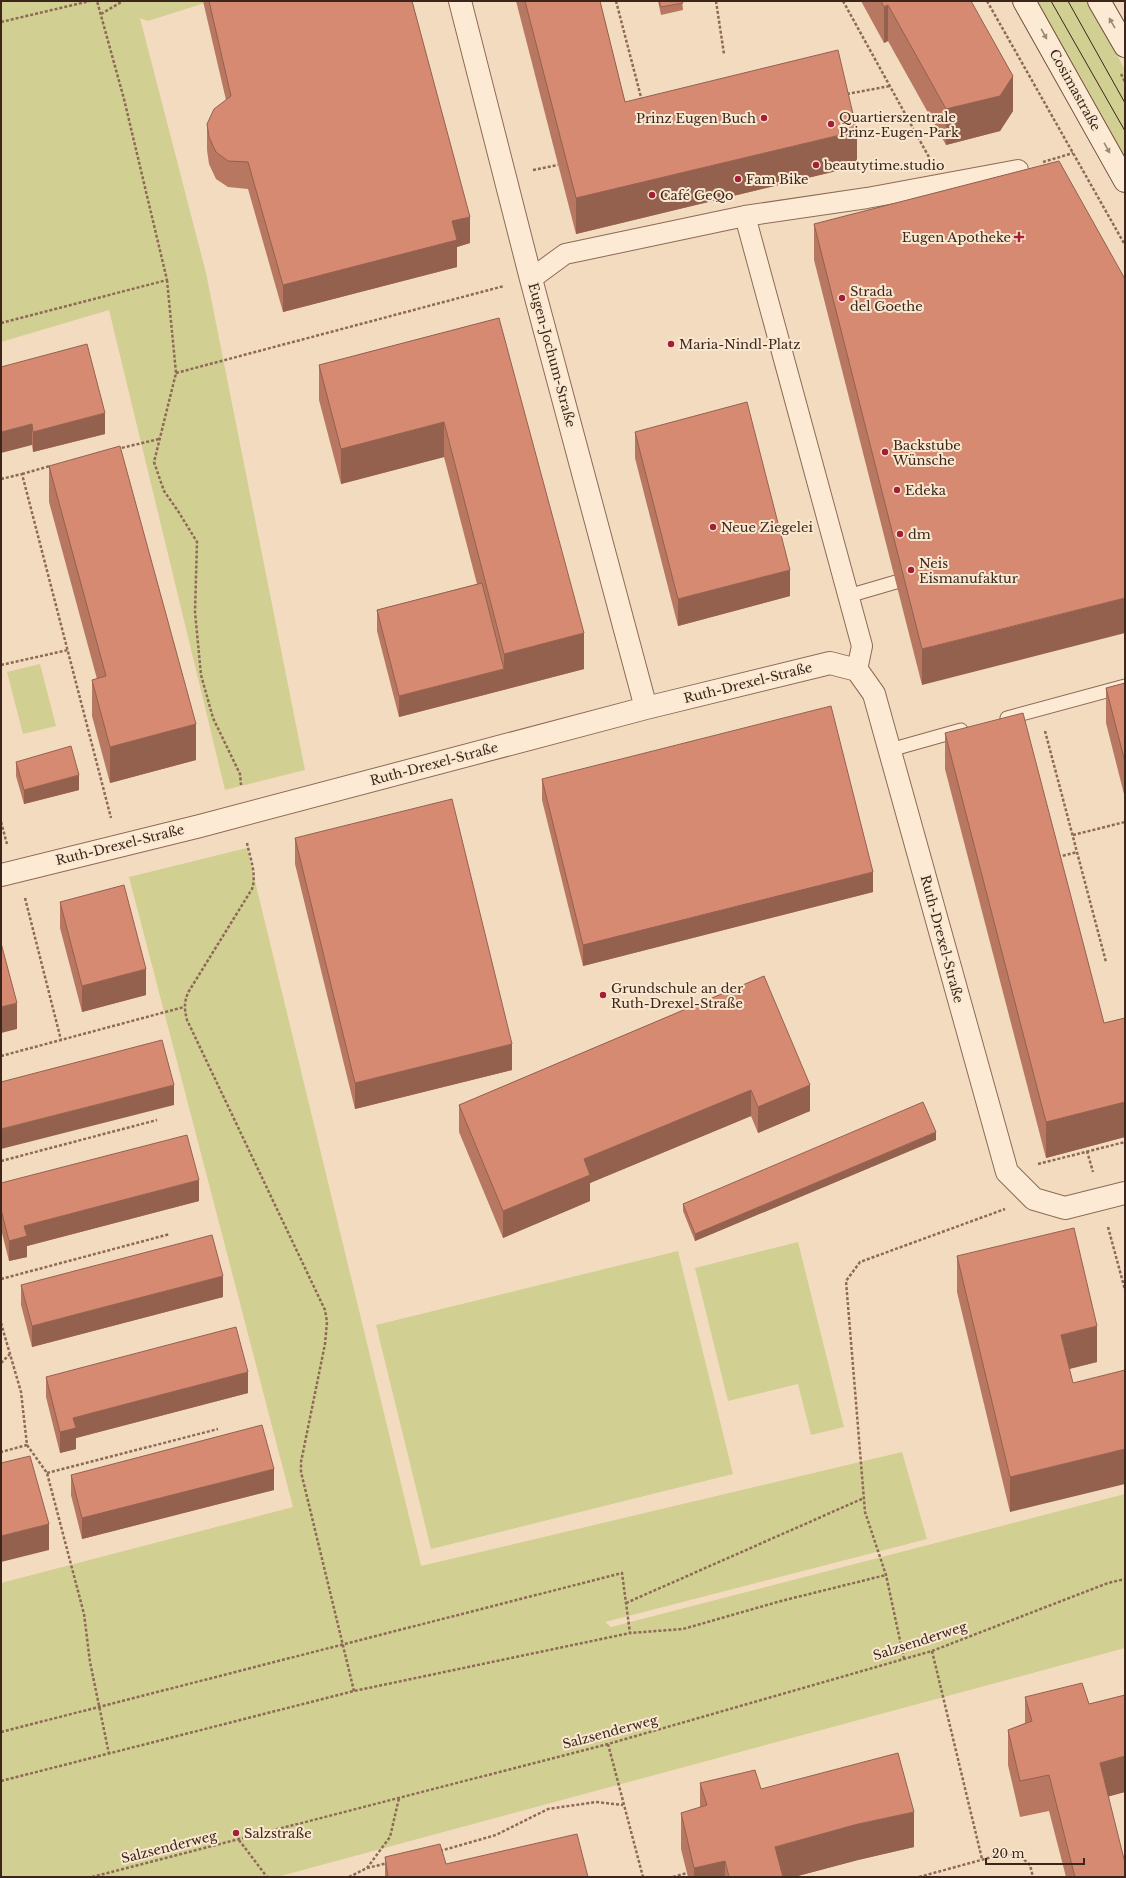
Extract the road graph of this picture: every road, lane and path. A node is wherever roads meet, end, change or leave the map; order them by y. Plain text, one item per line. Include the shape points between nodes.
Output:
1 (90, 1) edge
2 (96, 1) edge
3 (123, 1) edge
4 (460, 1) edge
5 (616, 1) edge
6 (716, 1) edge
7 (843, 1) edge
8 (986, 1) edge
9 (1024, 1) edge
10 (1099, 1) edge
11 (100, 14) junction
12 (1, 22) edge
13 (1125, 46) edge
14 (724, 54) dead end
15 (890, 86) junction
16 (840, 95) edge
17 (643, 103) edge
18 (1018, 170) edge
19 (1125, 181) edge
20 (944, 184) junction
21 (745, 216) junction
22 (1125, 245) edge
23 (532, 278) junction
24 (167, 280) junction
25 (1, 323) edge
26 (176, 373) junction
27 (159, 439) junction
28 (113, 450) edge
29 (52, 466) edge
30 (22, 474) junction
31 (1, 478) edge
32 (896, 582) edge
33 (848, 596) junction
34 (68, 650) junction
35 (1, 665) edge
36 (858, 670) junction
37 (1125, 686) edge
38 (646, 708) junction
39 (1040, 709) junction
40 (995, 721) edge
41 (972, 728) edge
42 (890, 750) junction
43 (241, 815) junction
44 (1125, 822) edge
45 (1072, 835) junction
46 (118, 847) junction
47 (1077, 852) junction
48 (1052, 858) edge
49 (8, 873) edge
50 (1106, 962) dead end
51 (184, 1008) junction
52 (61, 1040) junction
53 (1, 1056) edge
54 (157, 1120) dead end
55 (1125, 1142) edge
56 (1, 1161) edge
57 (1006, 1172) junction
58 (1125, 1193) edge
59 (1034, 1199) junction
60 (1101, 1199) junction
61 (170, 1234) dead end
62 (1, 1279) edge
63 (1125, 1290) edge
64 (1, 1323) edge
65 (2, 1329) edge
66 (10, 1354) junction
67 (1, 1363) edge
68 (218, 1429) dead end
69 (27, 1445) junction
70 (1, 1452) edge
71 (48, 1473) junction
72 (864, 1498) junction
73 (886, 1575) junction
74 (1125, 1579) edge
75 (626, 1603) junction
76 (630, 1633) junction
77 (344, 1643) junction
78 (932, 1651) junction
79 (904, 1659) junction
80 (354, 1691) junction
81 (100, 1708) junction
82 (1, 1732) edge
83 (608, 1744) junction
84 (108, 1754) junction
85 (1, 1781) edge
86 (399, 1798) junction
87 (624, 1805) junction
88 (239, 1840) junction
89 (437, 1852) edge
90 (982, 1859) junction
91 (394, 1862) edge
92 (367, 1868) junction
93 (687, 1873) edge
94 (925, 1876) edge
95 (92, 1877) edge
96 (267, 1877) edge
97 (349, 1877) edge
98 (642, 1877) edge
99 (673, 1877) edge
100 (919, 1877) edge
101 (1033, 1877) edge

1 - 12 path
2 - 11 path
3 - 11 path
4 - 23 street, Eugen-Jochum-Straße
5 - 17 path
6 - 14 path
7 - 15 path
8 - 22 path
9 -> 19 street, Cosimastraße
13 -> 10 street
11 - 24 path via 124,99
15 - 16 path
15 - 20 path
18 - 20 street
20 - 21 street
21 - 23 street via 565,254
21 - 33 street
23 - 26 path
23 - 38 street, Eugen-Jochum-Straße
24 - 25 path
24 - 26 path
26 - 27 path
27 - 28 path
27 - 43 path via 154,462 164,491 197,542 195,612 201,675 213,718 240,774
29 - 30 path
30 - 31 path
30 - 34 path
32 - 33 lane
33 - 36 street via 862,646
34 - 35 path
34 - 46 path
36 - 38 street, Ruth-Drexel-Straße via 830,663
36 - 42 street, Ruth-Drexel-Straße via 874,694
37 - 39 lane
38 - 43 street, Ruth-Drexel-Straße
39 - 40 lane
39 - 45 path
41 - 42 lane
42 - 57 street, Ruth-Drexel-Straße
43 - 46 street, Ruth-Drexel-Straße
43 - 51 path via 253,872 253,885 189,991
44 - 45 path
45 - 47 path
46 - 49 street, Ruth-Drexel-Straße
47 - 48 path
47 - 50 path
49 - 52 path via 27,903
51 - 52 path
51 - 77 path via 187,1020 241,1136 325,1310 325,1344 301,1472
52 - 53 path
54 - 56 path
55 - 57 path
57 - 59 street
58 - 60 street
59 - 60 street via 1065,1208
59 - 72 path via 860,1262 846,1282
60 - 63 path
61 - 62 path
64 - 65 path
65 - 66 path
66 - 67 path
66 - 69 path via 21,1392
68 - 71 path
69 - 70 path
69 - 71 path
71 - 81 path via 84,1614 90,1662
72 - 73 path via 865,1512
72 - 75 path
73 - 76 path via 683,1629
73 - 79 path
74 - 78 path, Salzsenderweg via 1108,1582
75 - 76 path
75 - 77 path via 622,1573
76 - 80 path
77 - 80 path
77 - 81 path
78 - 79 path, Salzsenderweg
78 - 90 path
79 - 83 path, Salzsenderweg
80 - 84 path
81 - 82 path
81 - 84 path
83 - 86 path, Salzsenderweg
83 - 87 path
84 - 85 path
86 - 88 path, Salzsenderweg
86 - 92 path via 390,1837
87 - 89 path via 596,1802 548,1809 496,1835
87 - 98 path
88 - 95 path, Salzsenderweg
88 - 96 path
90 - 94 path
90 - 101 path via 1003,1854 1019,1855 1030,1865
91 - 92 path
92 - 97 path
93 - 99 path
94 - 100 path

